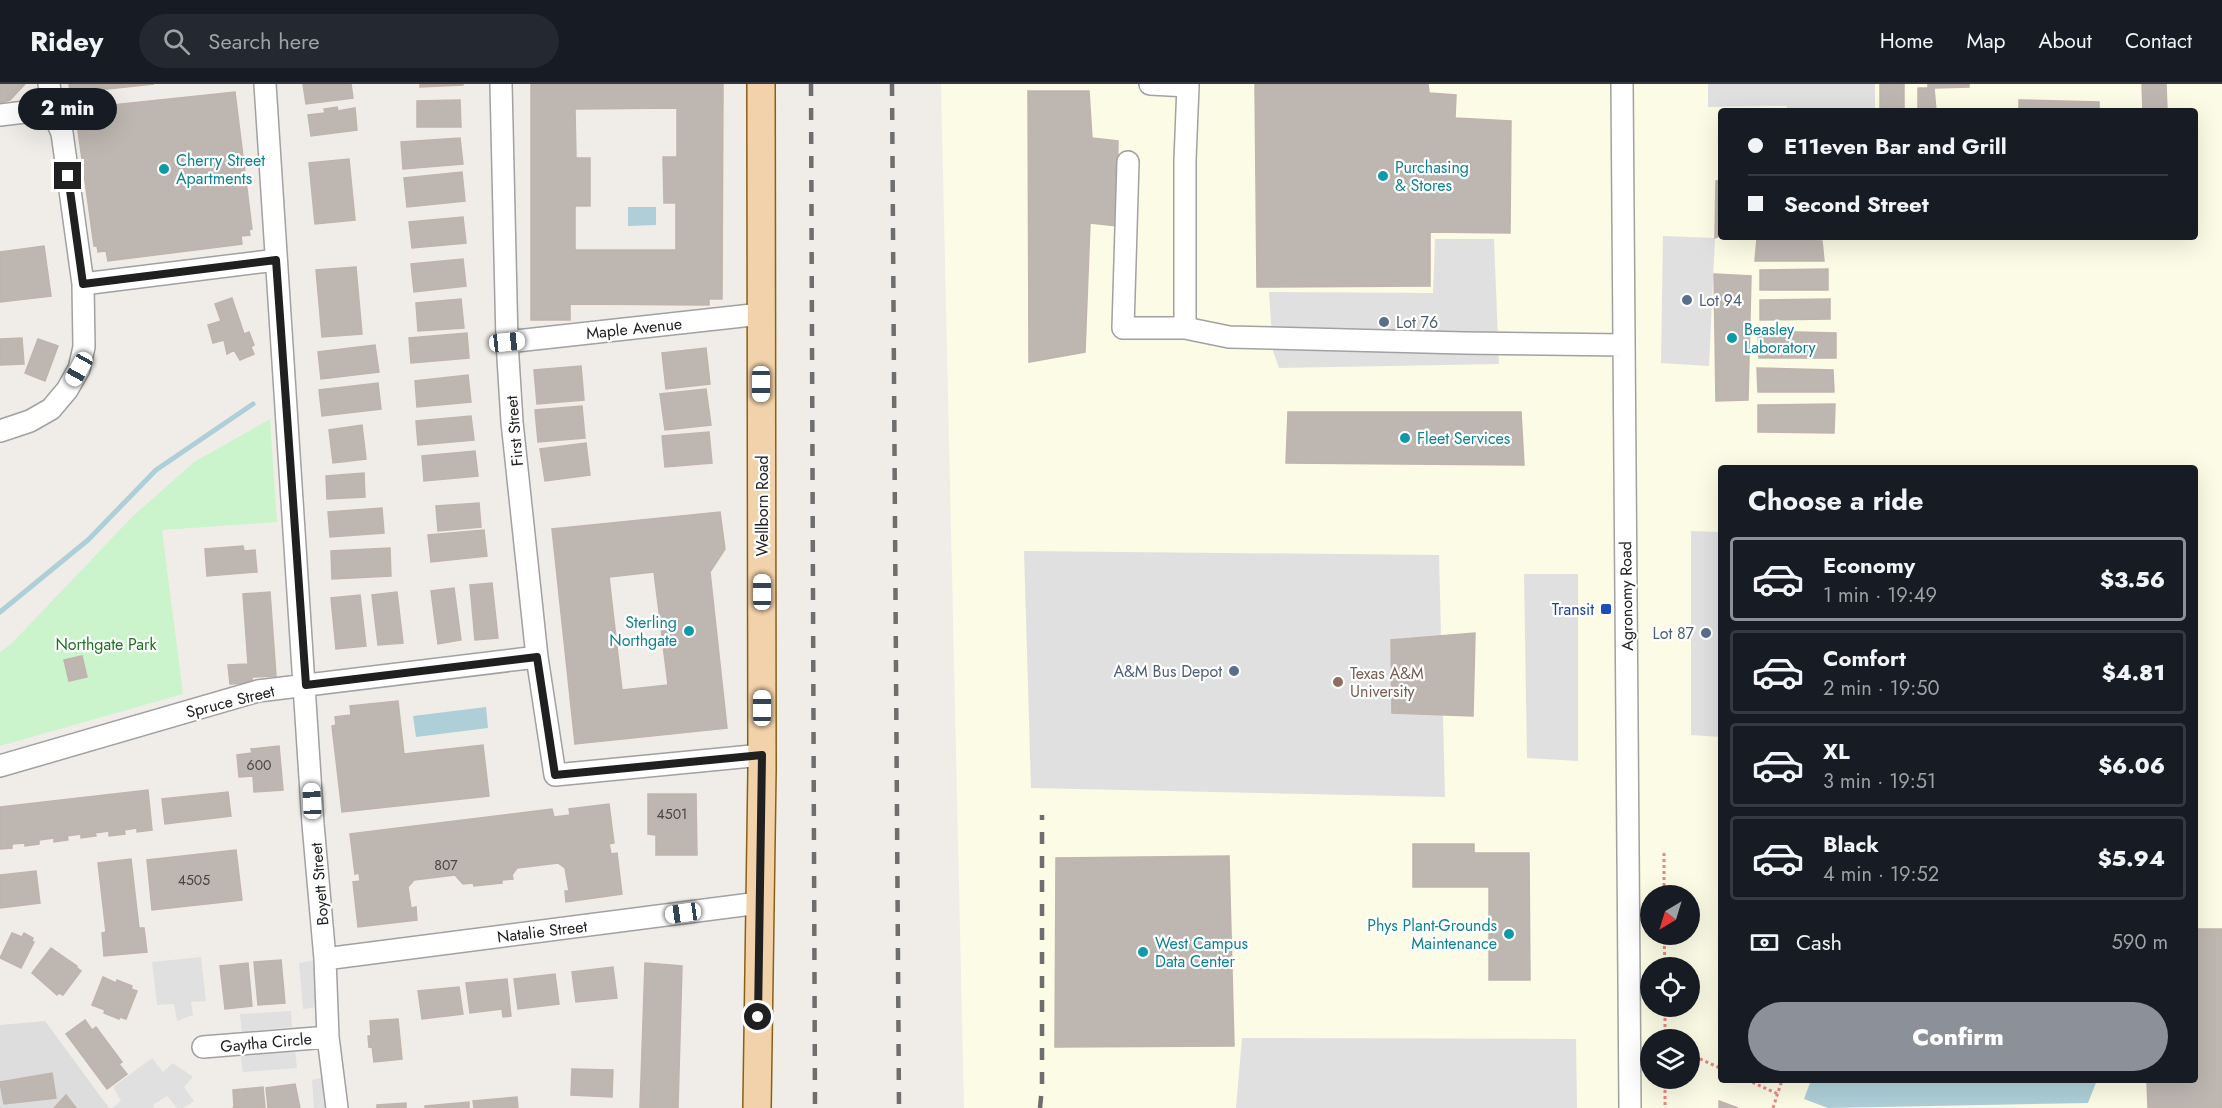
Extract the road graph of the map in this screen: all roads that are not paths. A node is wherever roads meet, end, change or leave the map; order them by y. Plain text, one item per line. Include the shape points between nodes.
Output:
1 (49, 84) edge
2 (266, 84) edge
3 (501, 84) edge
4 (762, 84) edge
5 (1150, 84) edge
6 (1622, 84) edge
7 (53, 113) junction
8 (0, 115) edge
9 (1128, 162) dead end
10 (276, 260) junction
11 (83, 284) junction
12 (761, 314) junction
13 (1185, 327) junction
14 (507, 342) junction
15 (1624, 345) junction
16 (0, 431) edge
17 (537, 657) junction
18 (306, 685) junction
19 (762, 755) junction
20 (0, 766) edge
21 (759, 903) junction
22 (325, 959) junction
23 (328, 1037) junction
24 (203, 1047) dead end
25 (337, 1108) edge
26 (757, 1108) edge
27 (1630, 1108) edge

1 - 7 street
2 - 10 street, Boyett Street
3 - 14 street, First Street
4 - 12 main road, Wellborn Road
5 - 13 street via 1188,86
6 - 15 street, Agronomy Road
7 - 8 street
7 - 11 street via 62,133
9 - 13 street via 1123,328
10 - 11 street
10 - 18 street, Boyett Street
11 - 16 street via 84,347 79,369 51,409
12 - 14 street, Maple Avenue
12 - 19 main road, Wellborn Road
13 - 15 street via 1228,337
14 - 17 street, First Street
15 - 27 street, Agronomy Road
17 - 18 street, Spruce Street
17 - 19 street, First Street via 555,775
18 - 20 street, Spruce Street via 258,691
18 - 22 street, Boyett Street
19 - 21 main road, Wellborn Road
21 - 22 street, Natalie Street
21 - 26 main road, Wellborn Road
22 - 23 street, Boyett Street
23 - 24 street, Gaytha Circle
23 - 25 street, Boyett Street

